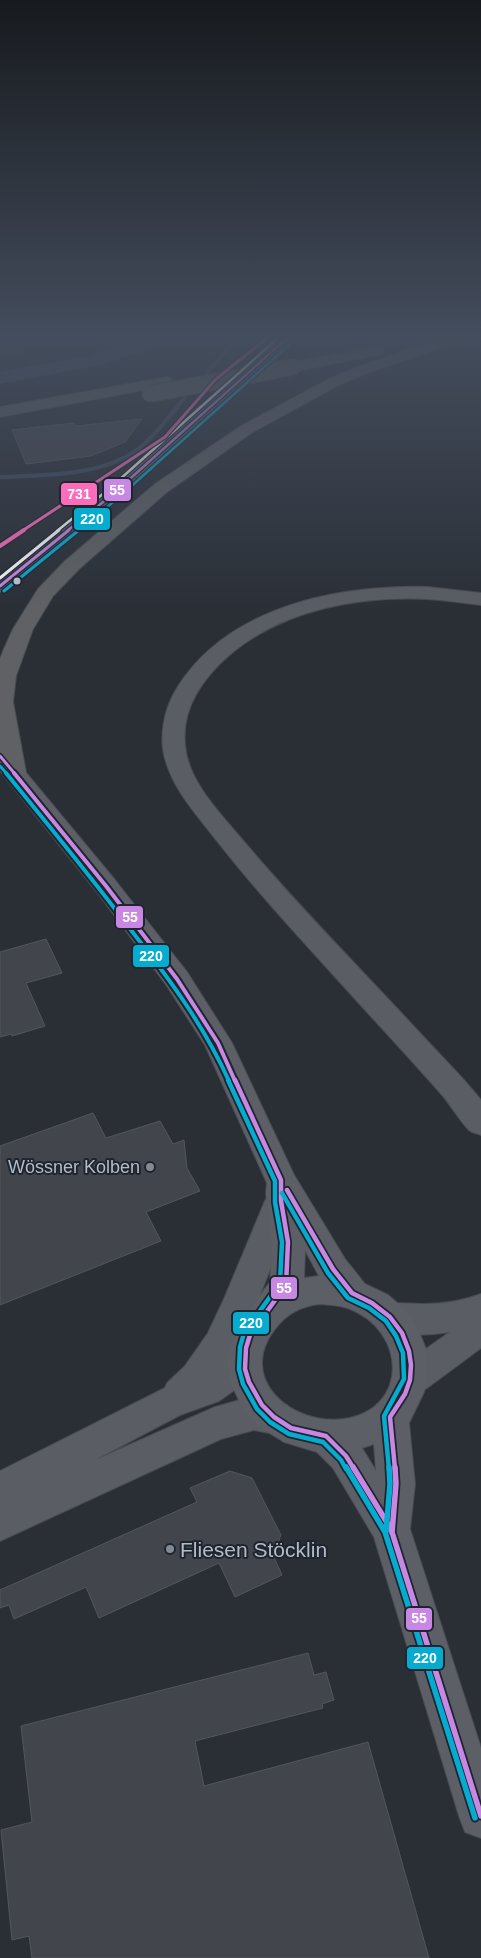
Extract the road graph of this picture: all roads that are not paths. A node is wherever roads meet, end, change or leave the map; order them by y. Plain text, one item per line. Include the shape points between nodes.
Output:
1 (185, 430) edge
2 (246, 430) edge
3 (0, 586) edge
4 (481, 599) edge
5 (7, 764) edge
6 (481, 1123) edge
7 (281, 1190) junction
8 (352, 1293) junction
9 (271, 1308) junction
10 (481, 1310) edge
11 (390, 1317) junction
12 (481, 1321) edge
13 (246, 1348) junction
14 (410, 1380) junction
15 (169, 1403) junction
16 (274, 1417) junction
17 (390, 1417) junction
18 (326, 1436) junction
19 (0, 1490) edge
20 (0, 1522) edge
21 (391, 1529) junction
22 (481, 1816) edge

1 - 3 main road via 114,494
2 - 5 highway via 161,488 72,565 45,593 23,629 5,676 2,702
4 - 6 street via 421,593 366,596 269,620 228,644 192,680 177,710 173,747 182,777 256,873 365,990
5 - 7 main road via 177,979 218,1043
7 - 8 main road
7 - 9 main road via 288,1242 286,1285
7 - 15 street via 241,1300 220,1344 198,1377
8 - 9 main road via 334,1290 307,1292 289,1297
8 - 11 main road
9 - 13 main road via 250,1335
10 - 11 street via 446,1319
11 - 14 main road via 402,1333 409,1351 412,1365
12 - 14 street via 478,1329 459,1346
13 - 15 street via 230,1373 206,1390
13 - 16 main road via 248,1382
14 - 17 main road
15 - 19 street
16 - 18 main road via 307,1434
16 - 20 street via 254,1413 214,1424
17 - 18 main road via 359,1433
17 - 21 main road via 396,1484
18 - 21 main road via 346,1456
21 - 22 main road

